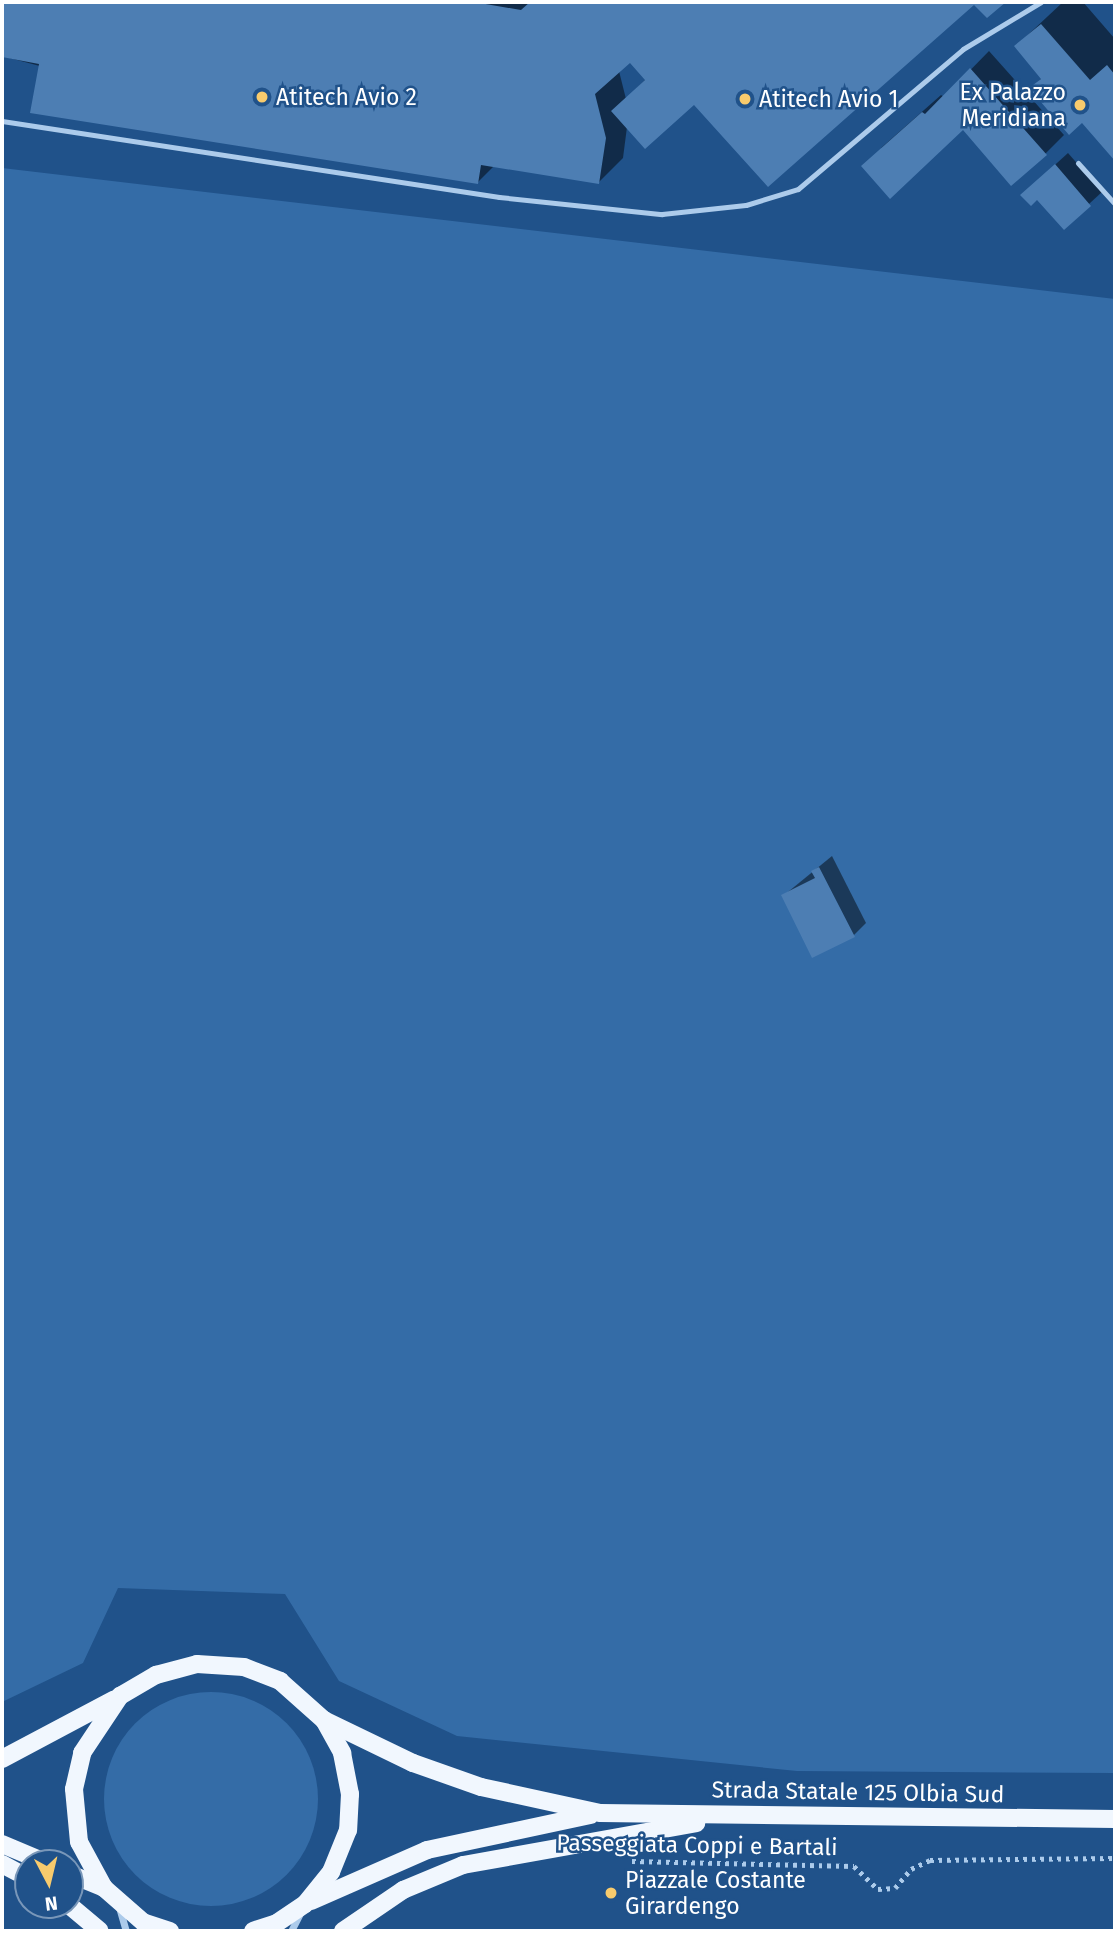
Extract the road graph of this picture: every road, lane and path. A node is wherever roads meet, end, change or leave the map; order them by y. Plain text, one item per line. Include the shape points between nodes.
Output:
1 (1041, 2) edge
2 (2, 121) edge
3 (1078, 163) dead end
4 (1115, 204) edge
5 (120, 1696) junction
6 (324, 1720) junction
7 (2, 1759) edge
8 (600, 1813) junction
9 (742, 1815) junction
10 (1115, 1819) edge
11 (1115, 1858) edge
12 (626, 1861) dead end
13 (84, 1881) edge
14 (110, 1894) junction
15 (305, 1904) junction
16 (84, 1918) edge
17 (100, 1931) edge
18 (126, 1931) edge
19 (170, 1931) edge
20 (253, 1931) edge
21 (291, 1931) edge
22 (344, 1931) edge

1 - 2 lane via 963,49 799,189 734,206 662,214 499,197
3 - 4 lane
5 - 6 main road via 156,1675 197,1664 244,1667 280,1681
5 - 7 main road
5 - 14 main road via 82,1754 74,1789 79,1842
6 - 8 main road, Strada Statale 125 Olbia Sud via 413,1763 481,1787
6 - 15 main road via 342,1753 351,1794 348,1830 331,1872
8 - 9 main road, Strada Statale 125 Olbia Sud
8 - 15 main road, Strada Statale 125 Olbia Sud via 426,1850
9 - 10 main road, Strada Statale 125 Olbia Sud
9 - 22 main road via 463,1865 403,1890
11 - 12 path, Passeggiata Coppi e Bartali via 930,1860 911,1869 895,1888 878,1889 854,1866
13 - 14 main road
14 - 18 street
14 - 19 main road via 143,1922
15 - 20 main road via 277,1923
15 - 21 street
16 - 17 main road

